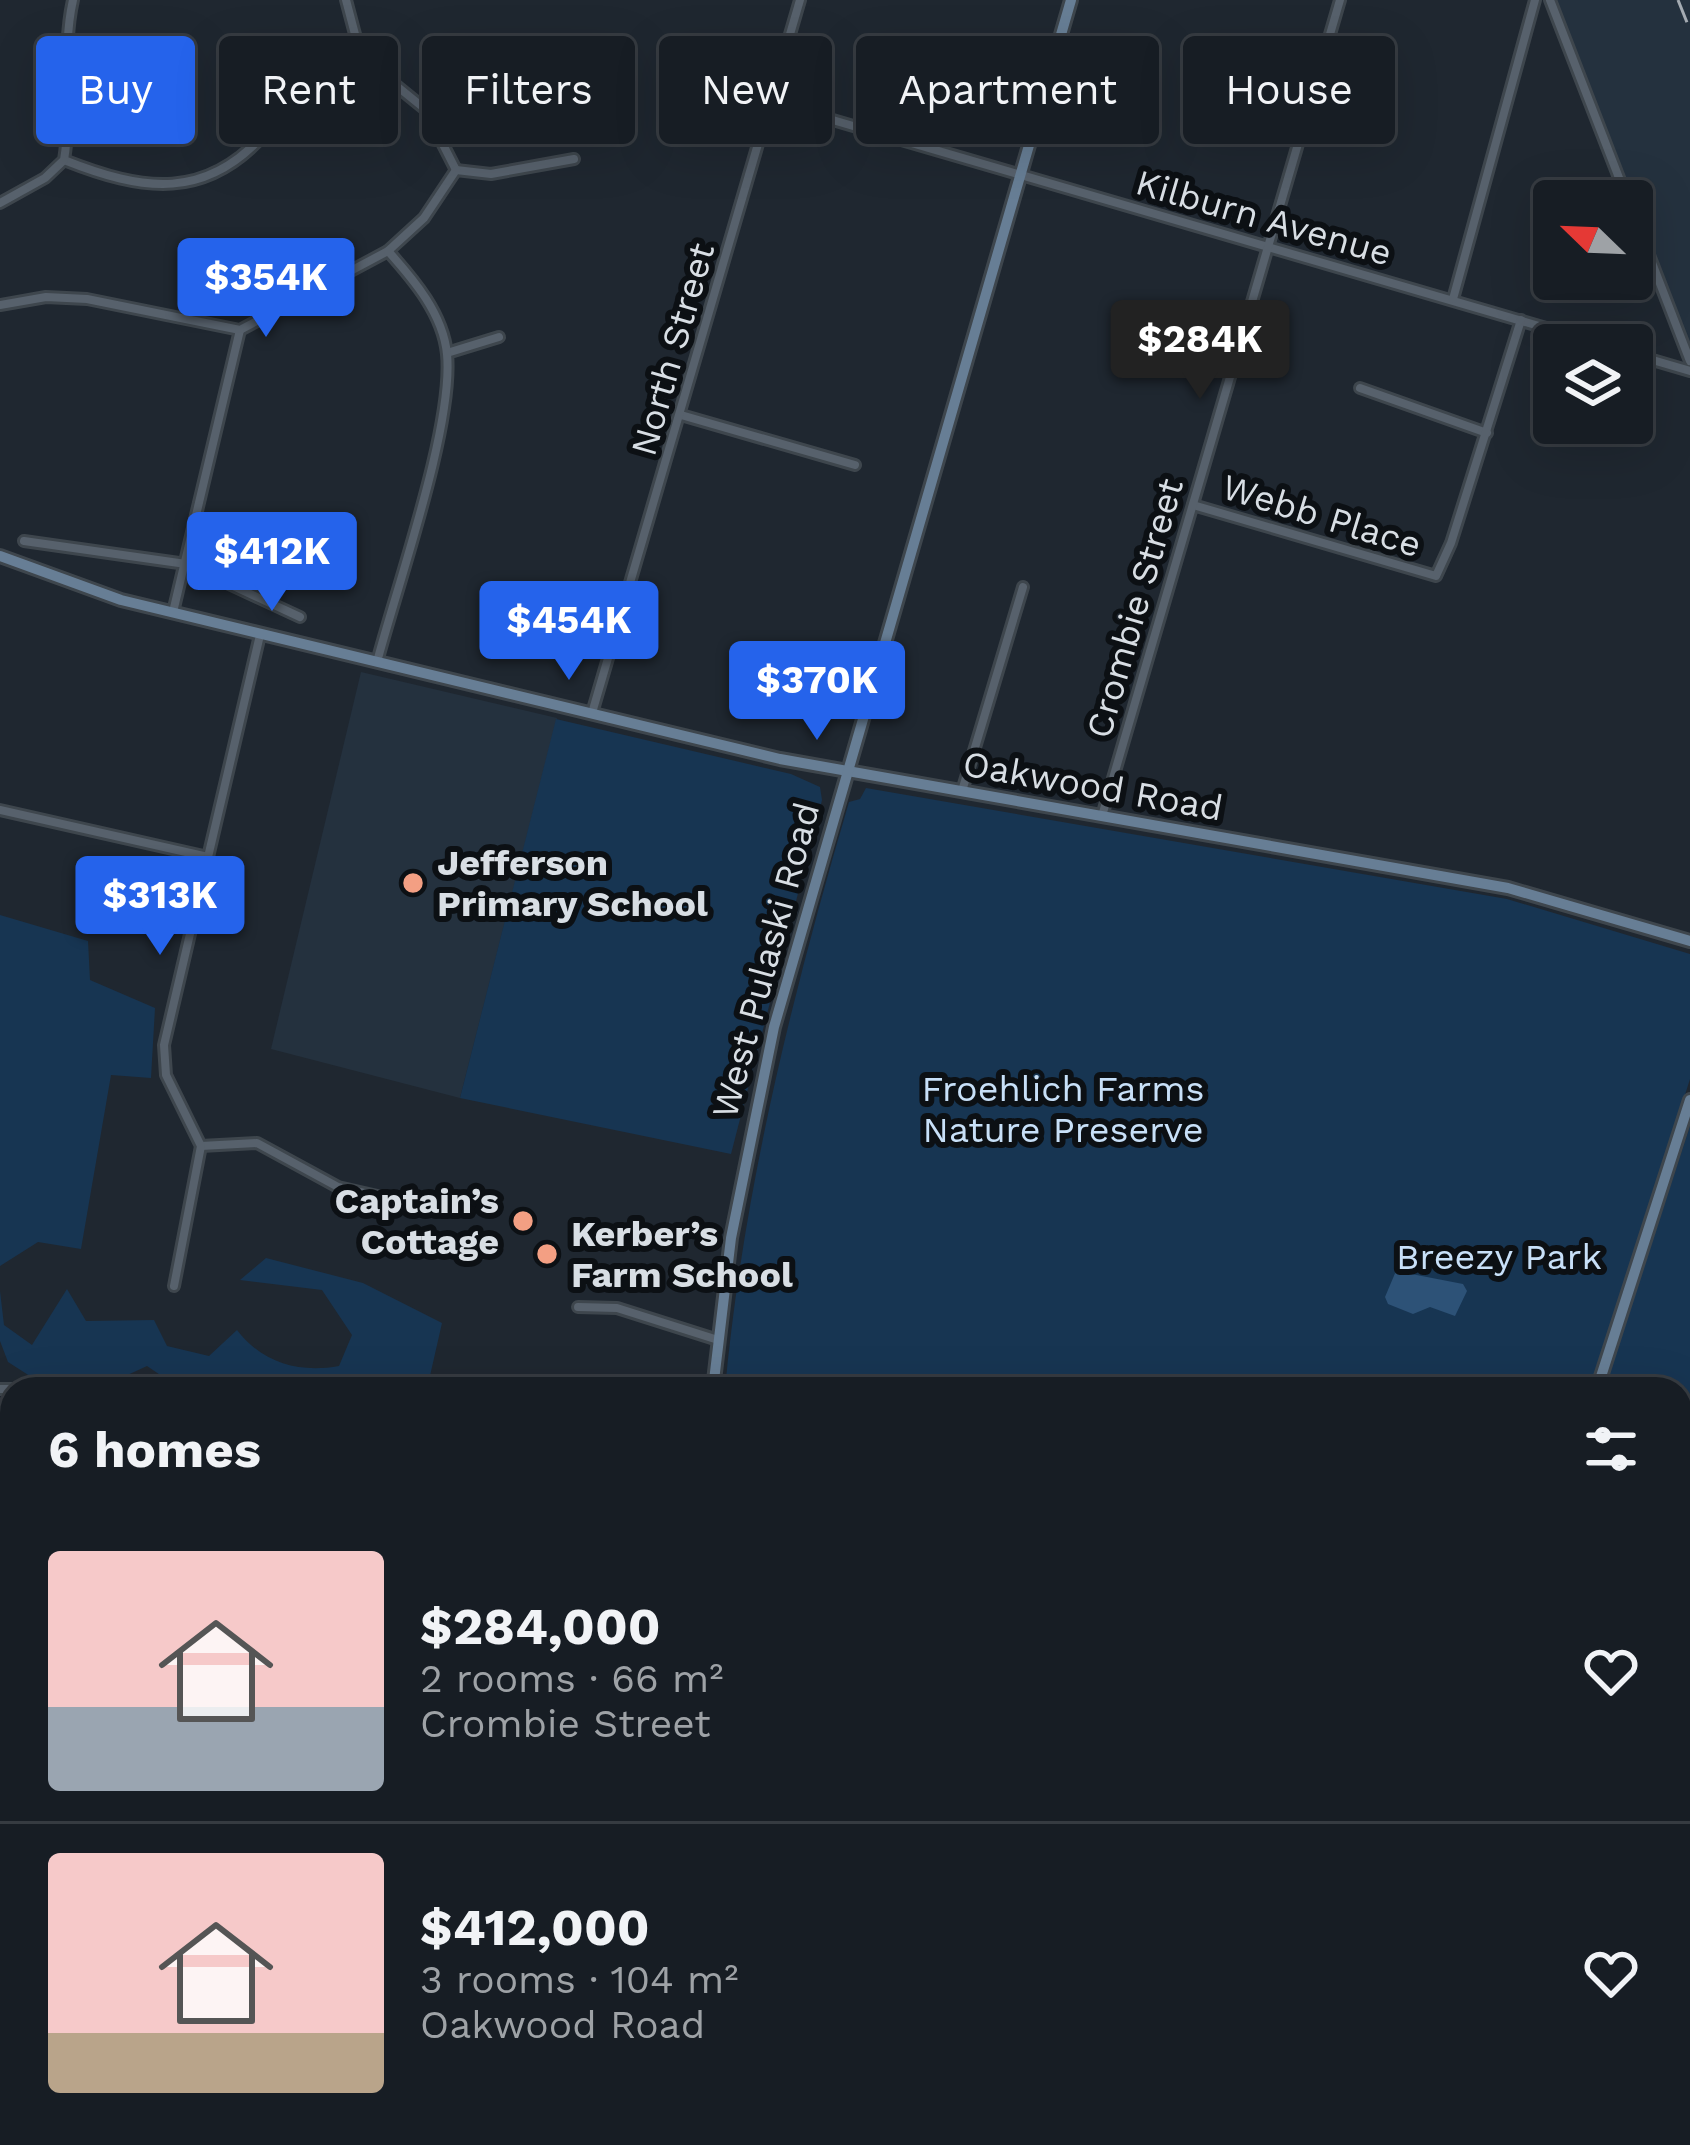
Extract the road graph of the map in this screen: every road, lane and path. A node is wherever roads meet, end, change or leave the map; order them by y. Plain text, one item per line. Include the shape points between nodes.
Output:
1 (73, 0) edge
2 (346, 0) edge
3 (800, 0) edge
4 (1071, 0) edge
5 (1340, 0) edge
6 (1535, 0) edge
7 (1550, 0) edge
8 (355, 36) edge
9 (790, 36) edge
10 (398, 87) edge
11 (832, 120) edge
12 (251, 144) edge
13 (759, 144) edge
14 (574, 159) dead end
15 (64, 160) junction
16 (456, 170) junction
17 (1019, 174) junction
18 (1620, 180) edge
19 (0, 203) edge
20 (1268, 246) junction
21 (388, 251) junction
22 (1653, 265) edge
23 (1453, 299) junction
24 (0, 305) edge
25 (1521, 320) junction
26 (1534, 324) edge
27 (240, 330) junction
28 (500, 337) dead end
29 (447, 353) junction
30 (1653, 360) edge
31 (1690, 361) edge
32 (1690, 371) edge
33 (1360, 388) dead end
34 (681, 415) junction
35 (1487, 433) junction
36 (855, 465) dead end
37 (1193, 505) junction
38 (24, 541) dead end
39 (0, 556) edge
40 (186, 564) junction
41 (1023, 587) dead end
42 (173, 613) junction
43 (300, 617) dead end
44 (260, 635) junction
45 (376, 663) junction
46 (592, 713) junction
47 (845, 772) junction
48 (962, 792) junction
49 (0, 810) edge
50 (1102, 816) junction
51 (208, 857) junction
52 (1690, 941) edge
53 (1690, 1100) edge
54 (201, 1146) junction
55 (430, 1208) dead end
56 (175, 1286) dead end
57 (578, 1306) dead end
58 (718, 1340) junction
59 (714, 1377) edge
60 (1602, 1377) edge

1 - 15 street
2 - 8 street
3 - 9 street, North Street
4 - 17 main road, West Pulaski Road
5 - 20 street, Crombie Street
6 - 23 street
7 - 18 street
10 - 16 street via 425,109
11 - 17 street, Kilburn Avenue
12 - 15 street via 212,175 173,186 134,185
13 - 34 street, North Street
14 - 16 street via 491,174
15 - 19 street
16 - 21 street via 424,218
17 - 20 street, Kilburn Avenue
17 - 47 main road, West Pulaski Road
20 - 23 street, Kilburn Avenue
20 - 37 street, Crombie Street
21 - 27 street
21 - 29 street via 430,304
22 - 31 street
23 - 25 street, Kilburn Avenue
24 - 27 street via 87,298
25 - 26 street, Kilburn Avenue
25 - 35 street
27 - 40 street
28 - 29 street
29 - 45 street via 437,437
30 - 32 street
33 - 35 street
34 - 36 street
34 - 46 street, North Street
35 - 37 street, Webb Place via 1436,576
37 - 50 street, Crombie Street
38 - 40 street
39 - 42 main road, Oakwood Road
40 - 42 street
40 - 43 street
41 - 48 street
42 - 44 main road, Oakwood Road
44 - 45 main road, Oakwood Road
44 - 51 street
45 - 46 main road, Oakwood Road
46 - 47 main road, Oakwood Road
47 - 48 main road, Oakwood Road
47 - 58 main road, West Pulaski Road via 774,1027
48 - 50 main road, Oakwood Road
49 - 51 street
50 - 52 main road, Oakwood Road via 1508,888
51 - 54 street via 164,1045 166,1075
53 - 60 main road
54 - 55 street via 257,1142 338,1186
54 - 56 street
57 - 58 street via 617,1308
58 - 59 main road, West Pulaski Road

